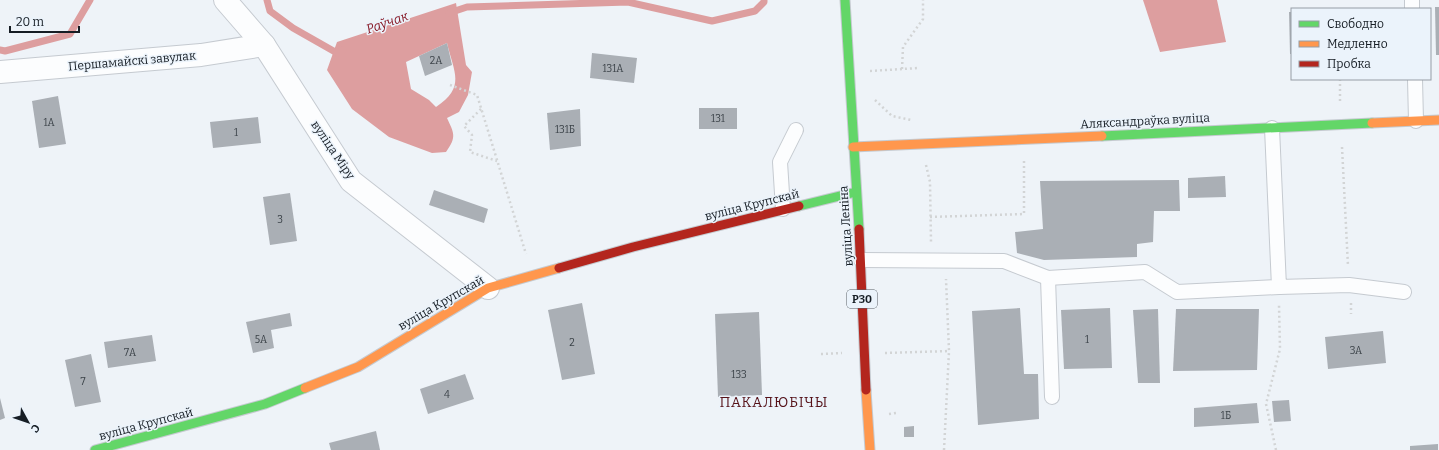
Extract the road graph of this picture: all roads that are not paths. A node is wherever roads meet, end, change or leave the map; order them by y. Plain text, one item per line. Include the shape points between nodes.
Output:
1 (225, 0) edge
2 (845, 0) edge
3 (264, 45) junction
4 (0, 72) edge
5 (1415, 80) edge
6 (1439, 120) edge
7 (1416, 121) junction
8 (1272, 128) junction
9 (796, 130) dead end
10 (853, 148) junction
11 (856, 192) junction
12 (783, 209) junction
13 (861, 260) junction
14 (1048, 278) junction
15 (1279, 287) junction
16 (488, 288) junction
17 (1404, 292) dead end
18 (1052, 397) dead end
19 (95, 450) edge
20 (870, 450) edge

1 - 3 street, вуліца Міру
2 - 10 street, вуліца Леніна / Р30
3 - 4 street, Першамайскі завулак via 201,55
3 - 16 street, вуліца Міру via 351,180
5 - 7 lane
6 - 7 street, Аляксандраўка вуліца
7 - 8 street, Аляксандраўка вуліца
8 - 10 street, Аляксандраўка вуліца
8 - 15 lane
9 - 12 lane via 780,162
10 - 11 street, вуліца Леніна / Р30
11 - 12 street, вуліца Крупскай
11 - 13 street, вуліца Леніна / Р30
12 - 16 street, вуліца Крупскай via 633,246
13 - 14 lane via 1004,260
13 - 20 street, вуліца Леніна / Р30
14 - 15 lane via 1145,272 1177,292
14 - 18 lane
15 - 17 lane via 1350,285
16 - 19 street, вуліца Крупскай via 358,367 265,404

